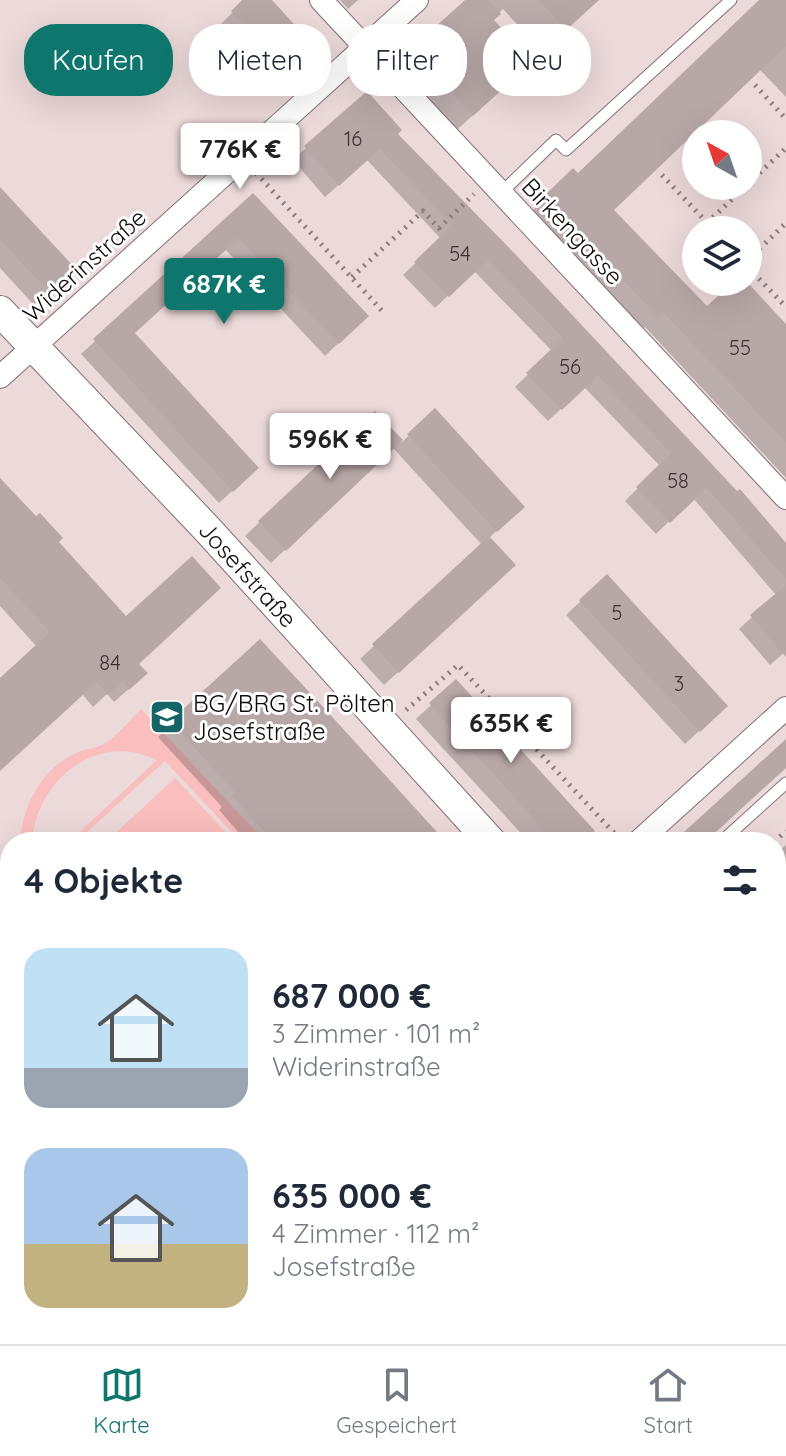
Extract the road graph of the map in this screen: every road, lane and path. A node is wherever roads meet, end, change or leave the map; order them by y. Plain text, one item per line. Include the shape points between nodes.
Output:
1 (321, 0) edge
2 (417, 0) edge
3 (731, 0) edge
4 (391, 24) edge
5 (347, 27) edge
6 (347, 64) edge
7 (755, 85) dead end
8 (411, 96) edge
9 (786, 119) edge
10 (786, 148) edge
11 (242, 158) junction
12 (762, 171) edge
13 (662, 175) dead end
14 (495, 186) junction
15 (731, 200) edge
16 (700, 216) edge
17 (714, 216) edge
18 (786, 223) edge
19 (762, 246) edge
20 (351, 278) junction
21 (762, 282) edge
22 (786, 307) edge
23 (0, 311) edge
24 (385, 314) dead end
25 (33, 347) junction
26 (0, 377) edge
27 (786, 498) edge
28 (786, 708) edge
29 (387, 726) junction
30 (786, 783) edge
31 (482, 832) edge
32 (614, 832) edge
33 (649, 832) edge
34 (732, 832) edge

1 - 5 street, Birkengasse
2 - 4 street, Widerinstraße
3 - 14 lane via 566,150 556,140
6 - 11 street, Widerinstraße
7 - 9 path
8 - 14 street, Birkengasse
10 - 12 path
11 - 20 path
11 - 25 street, Widerinstraße
13 - 16 path
14 - 20 path via 439,228 423,211
14 - 27 street, Birkengasse
15 - 17 path
18 - 19 path
20 - 24 path
21 - 22 path
23 - 25 street, Josefstraße
25 - 26 street, Widerinstraße
25 - 29 street, Josefstraße
28 - 33 street
29 - 31 street, Josefstraße
29 - 32 path via 458,665
30 - 34 lane

